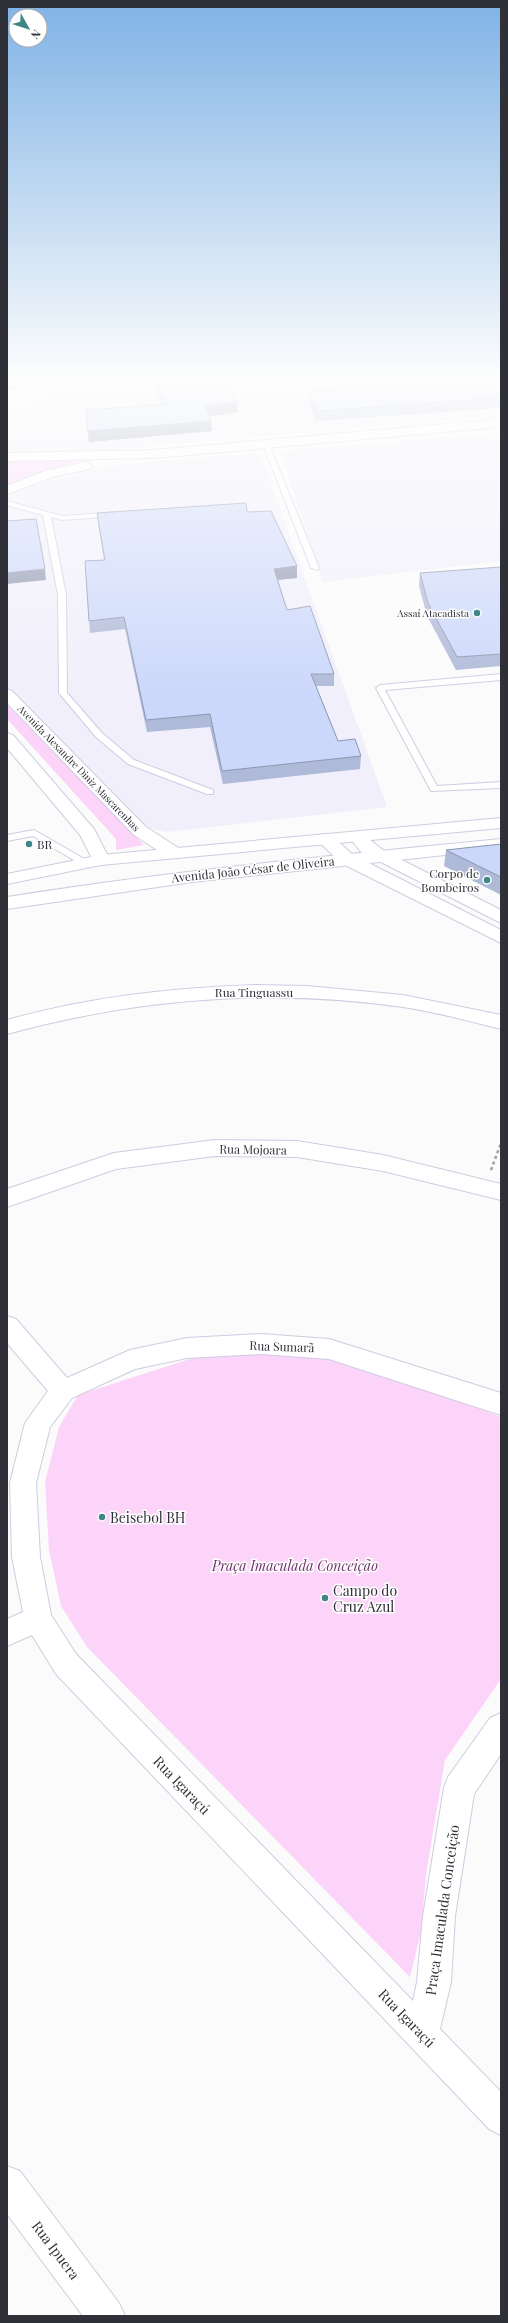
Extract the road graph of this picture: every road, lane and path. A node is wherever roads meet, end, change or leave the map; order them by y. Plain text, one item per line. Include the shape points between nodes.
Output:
1 (23, 484) edge
2 (282, 484) edge
3 (7, 490) edge
4 (7, 503) edge
5 (125, 513) edge
6 (47, 515) junction
7 (315, 568) dead end
8 (501, 677) edge
9 (7, 694) edge
10 (7, 738) edge
11 (501, 785) edge
12 (210, 792) dead end
13 (501, 823) edge
14 (358, 837) junction
15 (7, 838) edge
16 (326, 839) junction
17 (501, 844) edge
18 (174, 853) junction
19 (380, 856) junction
20 (347, 858) junction
21 (93, 862) junction
22 (7, 878) edge
23 (7, 903) edge
24 (501, 917) edge
25 (501, 937) edge
26 (501, 1022) edge
27 (7, 1027) edge
28 (501, 1143) edge
29 (493, 1189) edge
30 (7, 1199) edge
31 (7, 1326) edge
32 (63, 1391) junction
33 (501, 1404) edge
34 (38, 1619) junction
35 (7, 1633) edge
36 (501, 1728) edge
37 (422, 2034) junction
38 (501, 2117) edge
39 (7, 2184) edge
40 (106, 2316) edge

1 - 3 street
2 - 7 lane
4 - 6 lane
5 - 6 lane via 74,518
6 - 12 lane via 62,595 63,693 99,735 132,762
8 - 11 lane via 380,688 434,789
9 - 18 street, Avenida Alexandre Diniz Mascarenhas via 140,831
10 - 21 street via 88,833
13 - 14 street, Avenida João César de Oliveira
14 - 16 street, Avenida João César de Oliveira
14 - 19 street via 367,848
15 - 21 lane via 34,833
16 - 18 street, Avenida João César de Oliveira
16 - 20 street
17 - 19 street, Avenida João César de Oliveira
18 - 21 street, Avenida João César de Oliveira
19 - 20 street, Avenida João César de Oliveira
19 - 24 street
20 - 23 street, Avenida João César de Oliveira via 116,885
20 - 25 street
21 - 22 street, Avenida João César de Oliveira
26 - 27 street, Rua Tinguassu via 404,1002 302,992 209,993 116,1003 34,1018
28 - 29 path
29 - 30 street, Rua Mojoara via 383,1163 297,1149 214,1148 114,1161
31 - 32 street
32 - 33 street, Rua Sumarã via 130,1360 187,1348 261,1344 329,1349
32 - 34 street, Rua Igaraçú via 38,1423 23,1483 26,1557
34 - 35 street
34 - 37 street, Rua Igaraçú via 66,1664
36 - 37 street, Praça Imaculada Conceição via 459,1788 439,1916 434,1982
37 - 38 street, Rua Igaraçú
39 - 40 street, Rua Ipuera

